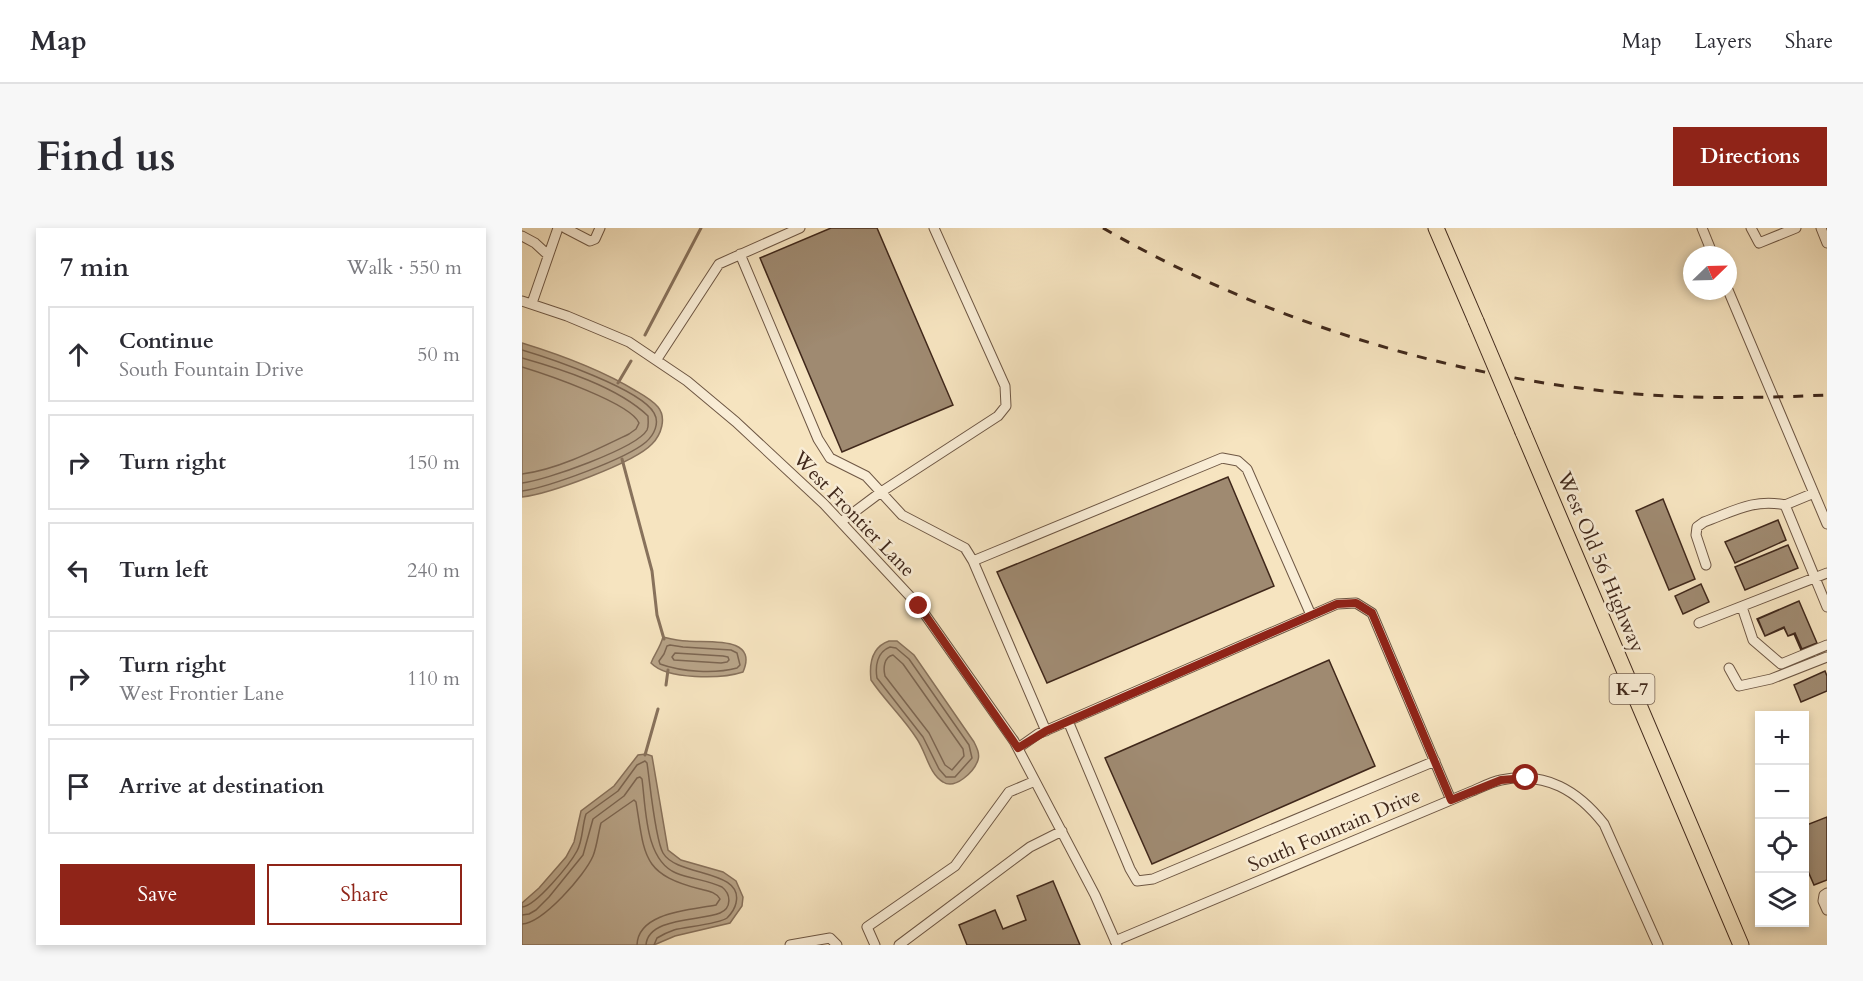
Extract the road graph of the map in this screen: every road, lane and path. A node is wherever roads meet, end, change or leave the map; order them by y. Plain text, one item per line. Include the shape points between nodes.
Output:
1 (558, 228) edge
2 (565, 228) edge
3 (600, 228) edge
4 (800, 228) edge
5 (934, 228) edge
6 (1436, 228) edge
7 (1702, 228) edge
8 (1751, 228) edge
9 (1796, 228) edge
10 (1821, 228) edge
11 (522, 236) edge
12 (1827, 243) edge
13 (1709, 246) edge
14 (740, 254) junction
15 (548, 255) junction
16 (1732, 300) edge
17 (527, 302) edge
18 (657, 359) junction
19 (881, 492) junction
20 (1814, 493) junction
21 (1785, 505) junction
22 (841, 522) junction
23 (1827, 524) edge
24 (973, 561) junction
25 (1706, 565) dead end
26 (1827, 573) edge
27 (1815, 577) junction
28 (1742, 607) junction
29 (1827, 607) edge
30 (1311, 615) junction
31 (1699, 623) dead end
32 (1827, 645) edge
33 (1827, 657) edge
34 (1730, 668) dead end
35 (1068, 721) junction
36 (1046, 731) junction
37 (1018, 748) junction
38 (1435, 761) junction
39 (1035, 781) junction
40 (1451, 800) junction
41 (1062, 831) junction
42 (1827, 893) edge
43 (1827, 910) edge
44 (1116, 943) edge
45 (790, 945) edge
46 (837, 945) edge
47 (875, 945) edge
48 (900, 945) edge
49 (1658, 945) edge
50 (1742, 945) edge

1 - 15 street
2 - 3 street via 590,241
4 - 14 street
5 - 19 street via 1005,386 1006,406 998,416
6 - 50 highway, West Old 56 Highway / K-7, bridge
7 - 13 street
8 - 9 street via 1759,243
10 - 12 street
11 - 15 street
14 - 18 street via 719,264
14 - 19 street via 818,439 830,458 866,476
15 - 17 street
16 - 20 street
17 - 18 street, West Frontier Lane via 628,342
18 - 22 street, West Frontier Lane via 736,422
19 - 22 street
19 - 24 street via 902,515 965,548
20 - 21 street
20 - 23 street
21 - 25 street via 1754,504 1697,527
21 - 27 street
22 - 37 street, West Frontier Lane via 919,606
24 - 30 street via 1222,458 1238,461 1247,468
24 - 36 street
26 - 27 street
27 - 28 street
27 - 29 street
28 - 31 street
28 - 32 street via 1753,640 1781,664
30 - 35 street
30 - 38 street via 1337,604 1356,603 1372,613
33 - 34 street via 1771,679 1739,686
35 - 36 street
35 - 38 street via 1137,881 1153,879
36 - 37 street
37 - 39 street, West Frontier Lane
38 - 40 street
39 - 41 street, West Frontier Lane
39 - 47 street via 1009,792 955,866 867,927
40 - 44 street, South Fountain Drive
40 - 49 street, South Fountain Drive via 1501,780 1526,778 1544,780 1579,796 1604,824
41 - 44 street, West Frontier Lane
41 - 48 street via 1030,847
42 - 43 street via 1823,902
45 - 46 street via 830,938

